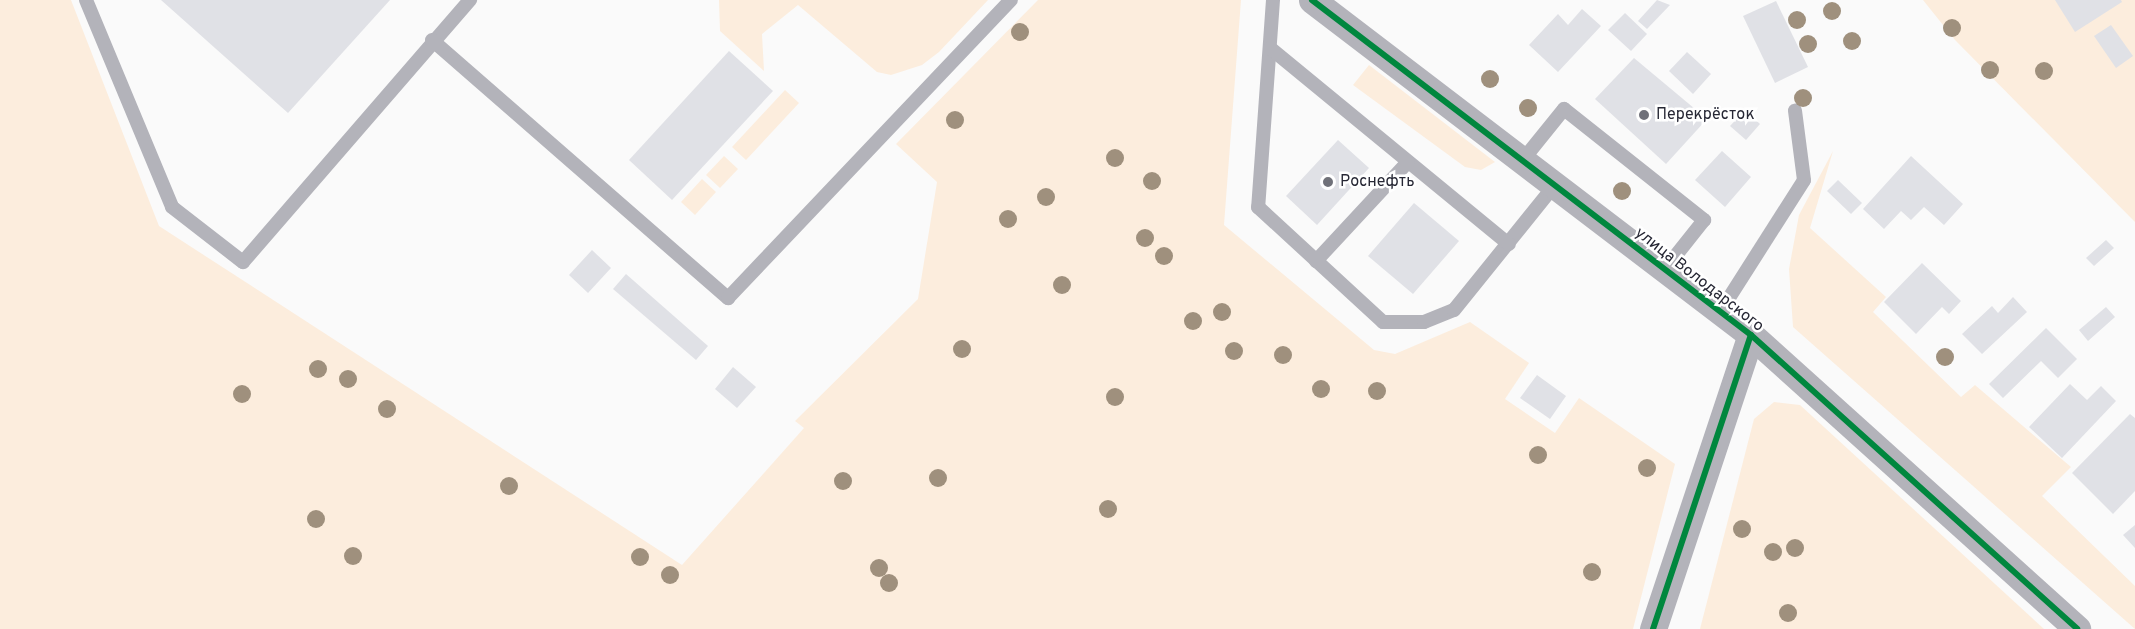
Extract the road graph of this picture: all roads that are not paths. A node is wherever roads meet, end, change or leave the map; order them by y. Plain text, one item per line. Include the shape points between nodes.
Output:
1 (86, 0) edge
2 (470, 0) edge
3 (1011, 0) edge
4 (1273, 0) edge
5 (1312, 0) edge
6 (432, 40) junction
7 (1270, 48) junction
8 (1795, 111) dead end
9 (1522, 161) junction
10 (1408, 162) junction
11 (1555, 185) junction
12 (1509, 244) junction
13 (1316, 261) junction
14 (1665, 269) junction
15 (1720, 312) junction
16 (1750, 335) junction
17 (1653, 629) edge
18 (2077, 629) edge

1 - 6 lane via 172,207 243,262
2 - 6 lane
3 - 6 lane via 728,298
4 - 7 lane
5 - 9 street, улица Володарского
7 - 10 lane
7 - 13 lane via 1258,207
8 - 15 lane via 1804,180
9 - 11 street, улица Володарского
9 - 14 lane via 1564,109 1704,220
10 - 12 lane
10 - 13 lane
11 - 12 lane
11 - 14 street, улица Володарского
12 - 13 lane via 1454,310 1424,322 1404,324 1383,322
14 - 15 street, улица Володарского
15 - 16 street, улица Володарского
16 - 17 street
16 - 18 street, улица Володарского

